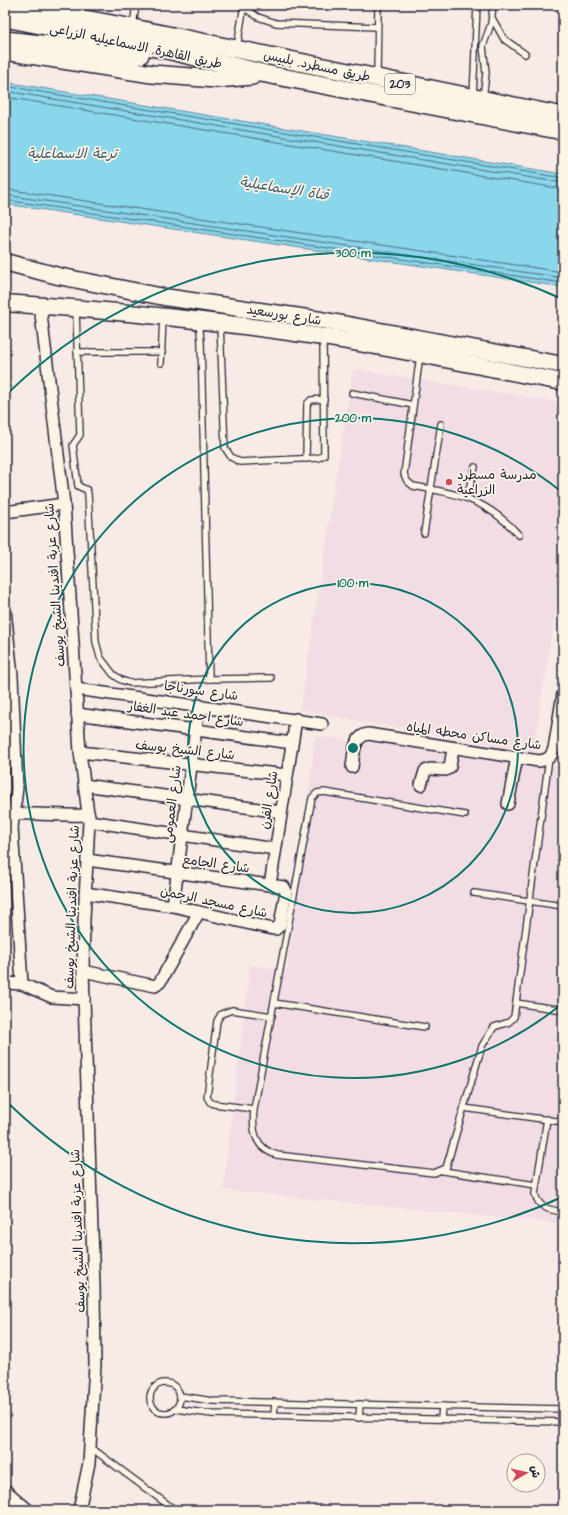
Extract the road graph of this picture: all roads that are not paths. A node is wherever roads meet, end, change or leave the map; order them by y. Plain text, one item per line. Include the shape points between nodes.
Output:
1 (11, 5) edge
2 (136, 5) edge
3 (378, 5) edge
4 (476, 5) edge
5 (493, 5) edge
6 (244, 6) edge
7 (5, 18) edge
8 (492, 18) junction
9 (378, 27) junction
10 (133, 28) junction
11 (5, 40) edge
12 (155, 40) junction
13 (475, 45) junction
14 (483, 46) junction
15 (236, 49) junction
16 (5, 51) edge
17 (525, 54) dead end
18 (200, 59) junction
19 (266, 74) junction
20 (377, 79) junction
21 (478, 100) junction
22 (563, 116) edge
23 (563, 131) edge
24 (5, 262) edge
25 (5, 303) edge
26 (40, 306) junction
27 (76, 308) junction
28 (163, 318) junction
29 (199, 321) junction
30 (220, 323) junction
31 (324, 337) junction
32 (77, 352) junction
33 (162, 352) junction
34 (420, 355) junction
35 (161, 363) dead end
36 (563, 364) edge
37 (563, 382) edge
38 (352, 393) dead end
39 (324, 399) junction
40 (413, 404) junction
41 (442, 424) dead end
42 (306, 459) junction
43 (475, 467) dead end
44 (431, 489) junction
45 (467, 497) junction
46 (64, 504) junction
47 (5, 512) edge
48 (424, 533) dead end
49 (519, 535) dead end
50 (5, 610) edge
51 (271, 678) dead end
52 (209, 679) junction
53 (76, 689) junction
54 (563, 694) edge
55 (199, 705) junction
56 (77, 714) junction
57 (296, 719) junction
58 (322, 724) dead end
59 (196, 730) junction
60 (292, 743) junction
61 (453, 748) junction
62 (80, 752) junction
63 (517, 757) junction
64 (549, 758) junction
65 (191, 765) junction
66 (352, 767) dead end
67 (287, 775) junction
68 (84, 785) junction
69 (421, 785) dead end
70 (187, 799) junction
71 (508, 804) dead end
72 (281, 812) junction
73 (13, 814) junction
74 (465, 815) dead end
75 (89, 818) junction
76 (182, 835) junction
77 (275, 849) junction
78 (86, 860) junction
79 (177, 872) junction
80 (270, 885) junction
81 (85, 893) junction
82 (474, 893) dead end
83 (530, 901) junction
84 (173, 906) junction
85 (563, 906) edge
86 (199, 912) junction
87 (83, 971) junction
88 (5, 983) edge
89 (22, 984) junction
90 (84, 999) junction
91 (516, 1002) junction
92 (274, 1003) junction
93 (563, 1010) edge
94 (272, 1016) junction
95 (425, 1027) dead end
96 (464, 1108) junction
97 (254, 1109) junction
98 (547, 1119) junction
99 (563, 1122) edge
100 (443, 1171) junction
101 (536, 1185) junction
102 (563, 1212) edge
103 (180, 1396) junction
104 (275, 1402) junction
105 (360, 1404) junction
106 (442, 1406) junction
107 (176, 1409) junction
108 (563, 1409) edge
109 (274, 1416) junction
110 (359, 1418) junction
111 (440, 1419) junction
112 (563, 1422) edge
113 (90, 1447) junction
114 (5, 1492) edge
115 (26, 1510) edge
116 (79, 1510) edge
117 (174, 1510) edge

1 - 10 main road, طريق القاهرة, الاسماعيليه الزراعى / 203
2 - 10 lane
3 - 9 lane
4 - 13 lane
5 - 8 lane
6 - 9 lane via 258,18 276,23
6 - 15 lane
7 - 12 main road, طريق القاهرة, الاسماعيليه الزراعى / 203
8 - 14 lane
8 - 17 lane via 504,39
9 - 20 lane
10 - 12 main road, طريق القاهرة, الاسماعيليه الزراعى / 203
11 - 18 main road via 168,58
12 - 15 main road, طريق القاهرة, الاسماعيليه الزراعى / 203
12 - 18 main road, طريق القاهرة, الاسماعيليه الزراعى / 203
13 - 14 lane
13 - 21 lane
14 - 21 lane via 486,82
15 - 20 main road, طريق مسطرد, بلبيس / 203
16 - 19 main road via 152,74 216,79
18 - 19 main road, طريق القاهرة, الاسماعيليه الزراعى / 203
19 - 23 main road, طريق مسطرد, بلبيس / 203
20 - 21 main road, طريق مسطرد, بلبيس / 203
21 - 22 main road, طريق مسطرد, بلبيس / 203
24 - 36 main road, شارع بورسعيد via 129,291 321,320
25 - 26 main road, شارع بورسعيد
26 - 27 main road, شارع بورسعيد
26 - 46 street, شارع عزبة افندينا الشيخ يوسف
27 - 28 main road, شارع بورسعيد
27 - 32 lane
28 - 29 main road, شارع بورسعيد
28 - 33 lane
29 - 30 main road, شارع بورسعيد
29 - 52 lane
30 - 31 main road, شارع بورسعيد
30 - 42 lane via 225,444 228,454 243,463
31 - 34 main road, شارع بورسعيد
31 - 39 lane
32 - 33 lane
32 - 52 lane via 80,435 73,445 78,486 87,490 88,494 98,652 113,674 130,683
33 - 35 lane
34 - 37 main road, شارع بورسعيد
34 - 40 lane
38 - 40 lane
39 - 42 lane via 311,400 307,404
39 - 42 lane via 324,455 321,458
40 - 44 lane via 405,477 413,486
41 - 44 lane
43 - 45 lane
44 - 45 lane
44 - 48 lane
45 - 49 lane via 496,513
46 - 47 street
46 - 53 street, شارع عزبة افندينا الشيخ يوسف
50 - 73 street via 12,676 17,780
51 - 52 lane
53 - 55 street, شارع سورناجا
53 - 56 street, شارع عزبة افندينا الشيخ يوسف
54 - 64 street, شارع مساكن محطه المياه via 554,749
55 - 57 street, شارع سورناجا
55 - 59 street, شارع العمومى
56 - 59 street, شارع احمد عبد الغفار
56 - 62 street, شارع عزبة افندينا الشيخ يوسف
57 - 58 street, شارع سورناجا
57 - 60 street, شارع الفرن
59 - 60 street, شارع احمد عبد الغفار
59 - 65 street, شارع العمومى
60 - 67 street, شارع الفرن
61 - 63 street, شارع مساكن محطه المياه
61 - 66 street, شارع مساكن محطه المياه via 364,735 356,743
61 - 69 street via 450,767 446,770 425,771
62 - 65 street, شارع الشيخ يوسف
62 - 68 street, شارع عزبة افندينا الشيخ يوسف
63 - 64 street, شارع مساكن محطه المياه via 539,761
63 - 71 street
64 - 83 lane
65 - 67 street, شارع الشيخ يوسف
65 - 70 street, شارع العمومى
67 - 72 street, شارع الفرن
68 - 70 street
68 - 75 street, شارع عزبة افندينا الشيخ يوسف
70 - 72 street
70 - 76 street, شارع العمومى
72 - 77 street, شارع الفرن
73 - 75 street via 38,813
73 - 89 street
74 - 92 lane via 324,792 314,795
75 - 76 street
75 - 78 street, شارع عزبة افندينا الشيخ يوسف
76 - 77 street
76 - 79 street, شارع العمومى
77 - 80 street, شارع الفرن
78 - 79 street, شارع الجامع
78 - 81 street, شارع عزبة افندينا الشيخ يوسف
79 - 80 street, شارع الجامع
79 - 84 street, شارع العمومى
80 - 86 street, شارع مسجد الرحمن via 286,888 280,925 276,929
81 - 84 street, شارع مسجد الرحمن
81 - 87 street, شارع عزبة افندينا الشيخ يوسف
82 - 83 lane
83 - 85 lane
83 - 91 lane
84 - 86 street, شارع مسجد الرحمن
86 - 87 street via 160,982 155,986
87 - 90 street, شارع عزبة افندينا الشيخ يوسف
88 - 89 street
89 - 90 street via 52,998
90 - 113 street, شارع عزبة افندينا الشيخ يوسف via 95,1318 94,1403
91 - 93 lane
91 - 96 lane via 512,1020 494,1027 486,1038
92 - 94 lane
92 - 95 lane
94 - 97 lane
94 - 97 lane via 232,1010 221,1014 217,1021 207,1097 212,1103
96 - 98 lane
96 - 100 lane via 448,1164
97 - 100 lane via 254,1136 261,1146 271,1153 434,1174
98 - 99 lane
98 - 101 lane
100 - 101 lane
101 - 102 lane via 536,1198 541,1206
103 - 104 lane via 213,1401
103 - 107 lane
103 - 107 lane via 176,1388 168,1383 155,1387 151,1396 152,1405 158,1412 167,1413
104 - 105 lane
104 - 109 lane
105 - 106 lane
105 - 110 lane
106 - 108 lane
106 - 111 lane
107 - 109 lane via 212,1414
109 - 110 lane
110 - 111 lane
111 - 112 lane
113 - 116 street, شارع عزبة افندينا الشيخ يوسف via 87,1480
113 - 117 lane
114 - 115 street

